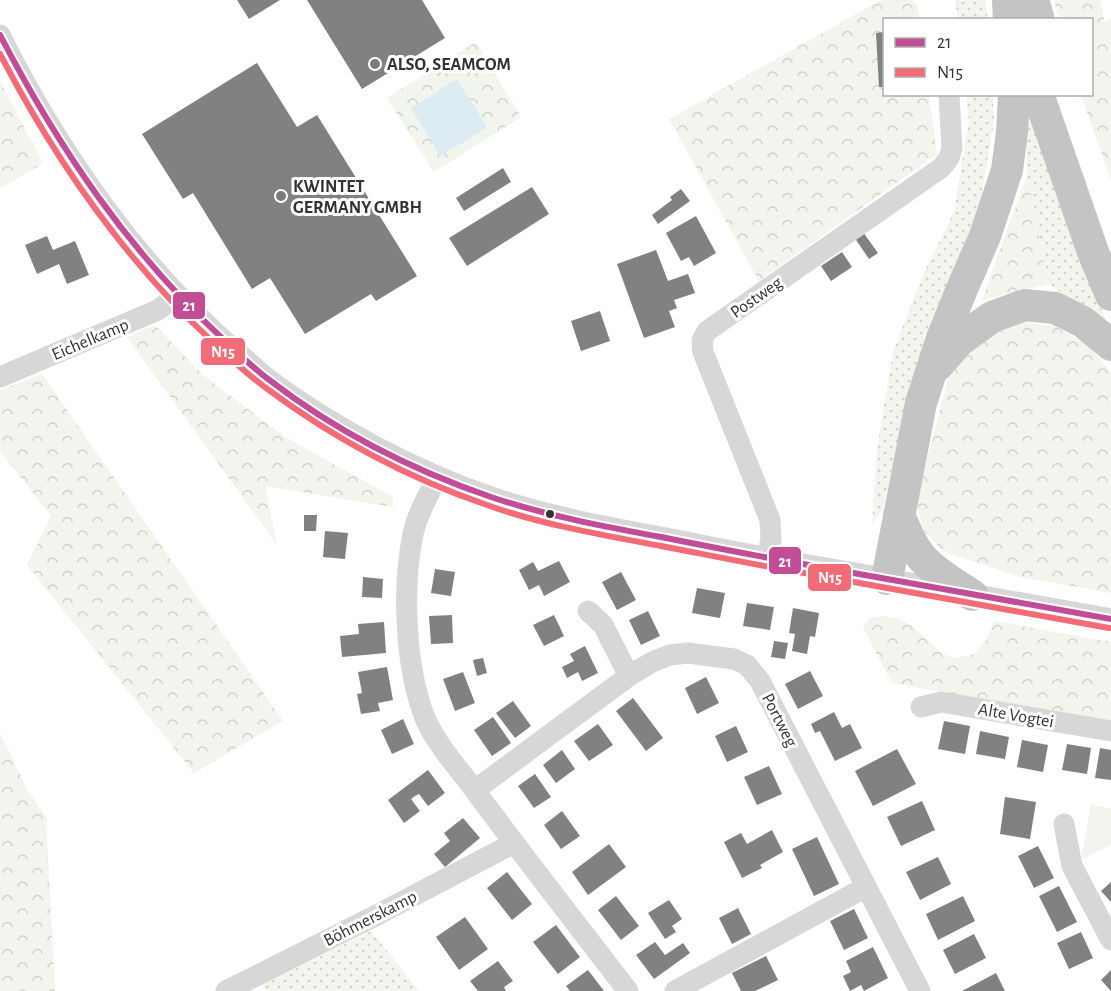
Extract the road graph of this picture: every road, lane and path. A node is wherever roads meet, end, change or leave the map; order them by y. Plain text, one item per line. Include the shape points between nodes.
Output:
1 (1010, 0) edge
2 (1033, 0) edge
3 (1009, 18) edge
4 (1016, 18) edge
5 (1038, 18) edge
6 (0, 35) edge
7 (949, 96) edge
8 (1014, 96) edge
9 (1039, 96) edge
10 (1061, 96) edge
11 (1111, 241) edge
12 (177, 295) junction
13 (1111, 295) edge
14 (1111, 345) edge
15 (931, 374) junction
16 (0, 377) edge
17 (438, 476) junction
18 (899, 515) junction
19 (767, 559) junction
20 (887, 579) junction
21 (972, 595) junction
22 (588, 611) dead end
23 (1111, 620) edge
24 (629, 676) junction
25 (921, 707) dead end
26 (1111, 731) edge
27 (475, 790) junction
28 (1065, 824) dead end
29 (514, 843) junction
30 (866, 887) junction
31 (1111, 940) edge
32 (226, 991) edge
33 (628, 991) edge
34 (675, 991) edge
35 (920, 991) edge

1 - 3 highway
1 - 4 highway
2 - 5 highway
6 - 12 street via 45,120 74,164
7 - 19 street, Postweg via 952,148 941,168 707,331 702,340 703,352 770,520
8 - 15 highway via 1007,170
9 - 13 highway
10 - 11 highway
12 - 16 street, Eichelkamp via 158,310
12 - 17 street via 268,379 335,424
14 - 15 highway via 1083,322 1055,308 1025,305 992,317 960,340
15 - 18 highway via 921,403
17 - 19 street via 548,514
17 - 27 street via 413,532 407,600 410,664 426,720
18 - 20 highway
18 - 21 highway via 923,560
19 - 20 street
20 - 21 street
21 - 23 street
22 - 24 street via 603,625
24 - 27 street, Portweg
24 - 30 street, Portweg via 652,662 688,653 734,659 747,665 760,681
25 - 26 street, Alte Vogtei via 941,702
27 - 29 street
28 - 31 street via 1072,866
29 - 32 street, Böhmerskamp
29 - 33 street
30 - 34 street
30 - 35 street, Portweg

